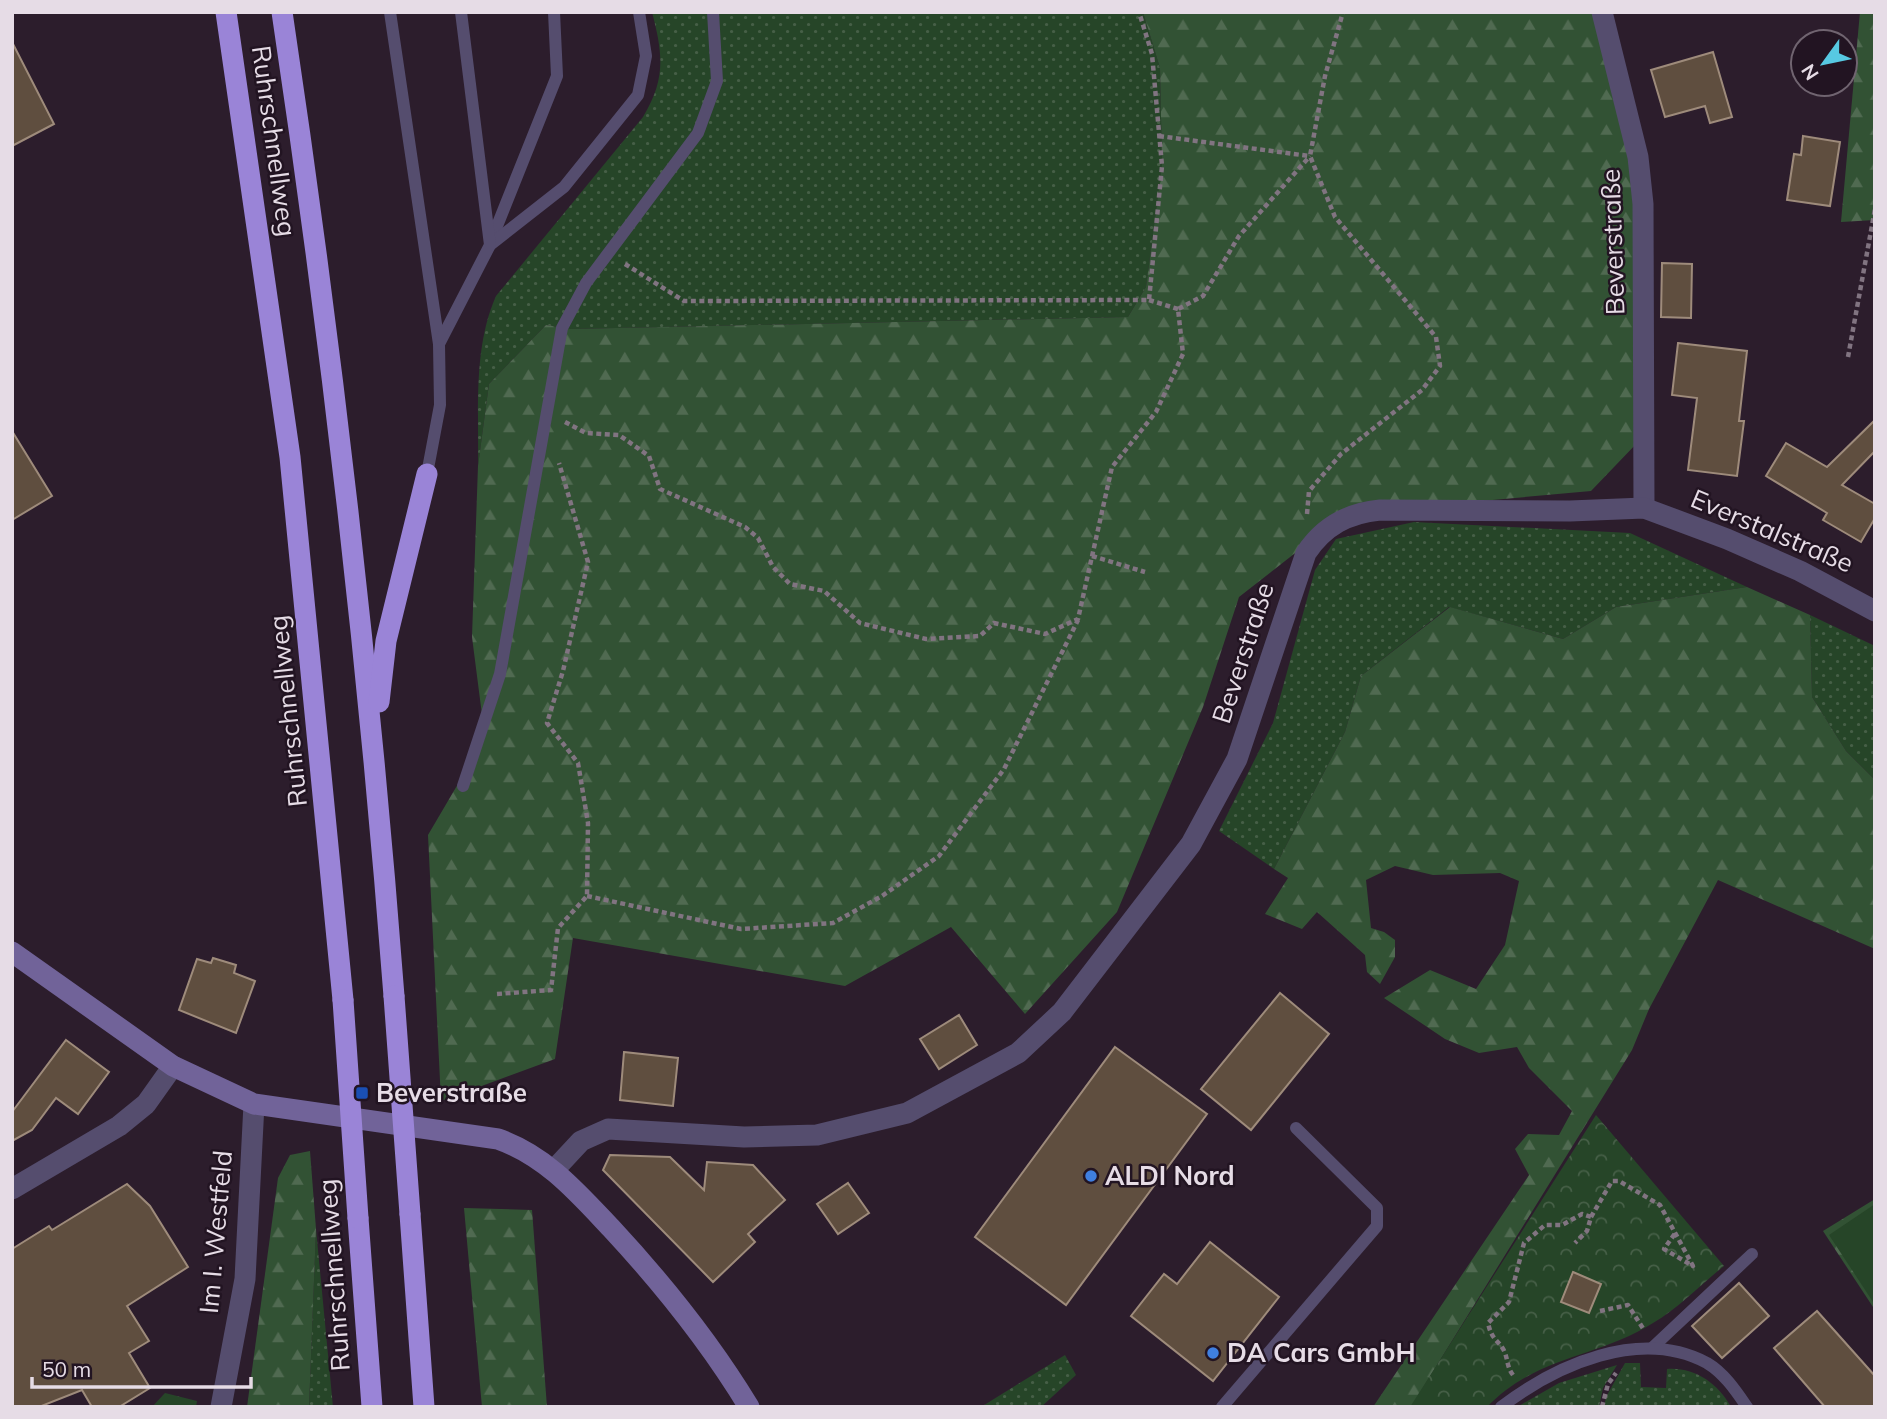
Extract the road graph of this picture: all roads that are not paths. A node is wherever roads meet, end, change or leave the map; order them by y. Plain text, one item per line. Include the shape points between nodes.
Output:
1 (226, 12) edge
2 (282, 12) edge
3 (390, 12) edge
4 (461, 12) edge
5 (554, 12) edge
6 (639, 12) edge
7 (713, 12) edge
8 (1602, 12) edge
9 (490, 245) junction
10 (439, 344) junction
11 (427, 474) joint
12 (1644, 508) junction
13 (1875, 611) edge
14 (463, 786) dead end
15 (379, 789) junction
16 (12, 952) edge
17 (173, 1066) junction
18 (254, 1104) junction
19 (1296, 1128) dead end
20 (554, 1170) junction
21 (12, 1189) edge
22 (1752, 1254) dead end
23 (1653, 1347) junction
24 (220, 1407) edge
25 (372, 1407) edge
26 (424, 1407) edge
27 (749, 1407) edge
28 (1222, 1407) edge
29 (1501, 1407) edge
30 (1747, 1407) edge

1 - 25 highway, Ruhrschnellweg, bridge via 290,457 343,1000
2 - 15 highway, Ruhrschnellweg via 339,422
3 - 10 lane
4 - 9 lane
5 - 9 lane via 557,76
6 - 9 lane via 646,55 638,95 564,187
7 - 14 lane via 717,81 698,134 586,283 562,328 500,674
8 - 12 street, Beverstraße via 1638,157 1643,204
9 - 10 lane
10 - 11 lane via 440,405
11 - 15 highway via 386,641 379,698
12 - 13 street, Everstalstraße via 1776,560
12 - 20 street, Beverstraße via 1380,510 1355,513 1329,527 1306,553 1237,759 1191,844 1062,1012 1017,1053 906,1113 841,1130 793,1138 608,1129 581,1141
15 - 26 highway, Ruhrschnellweg, bridge
16 - 17 main road
17 - 18 main road
17 - 21 street via 146,1104 119,1126
18 - 20 main road via 498,1139
18 - 24 street, Im I. Westfeld via 245,1279
19 - 28 lane via 1377,1208 1377,1226
20 - 27 main road via 660,1280 711,1345
22 - 23 lane
23 - 29 lane via 1594,1357 1524,1389
23 - 30 lane via 1708,1364 1731,1384

